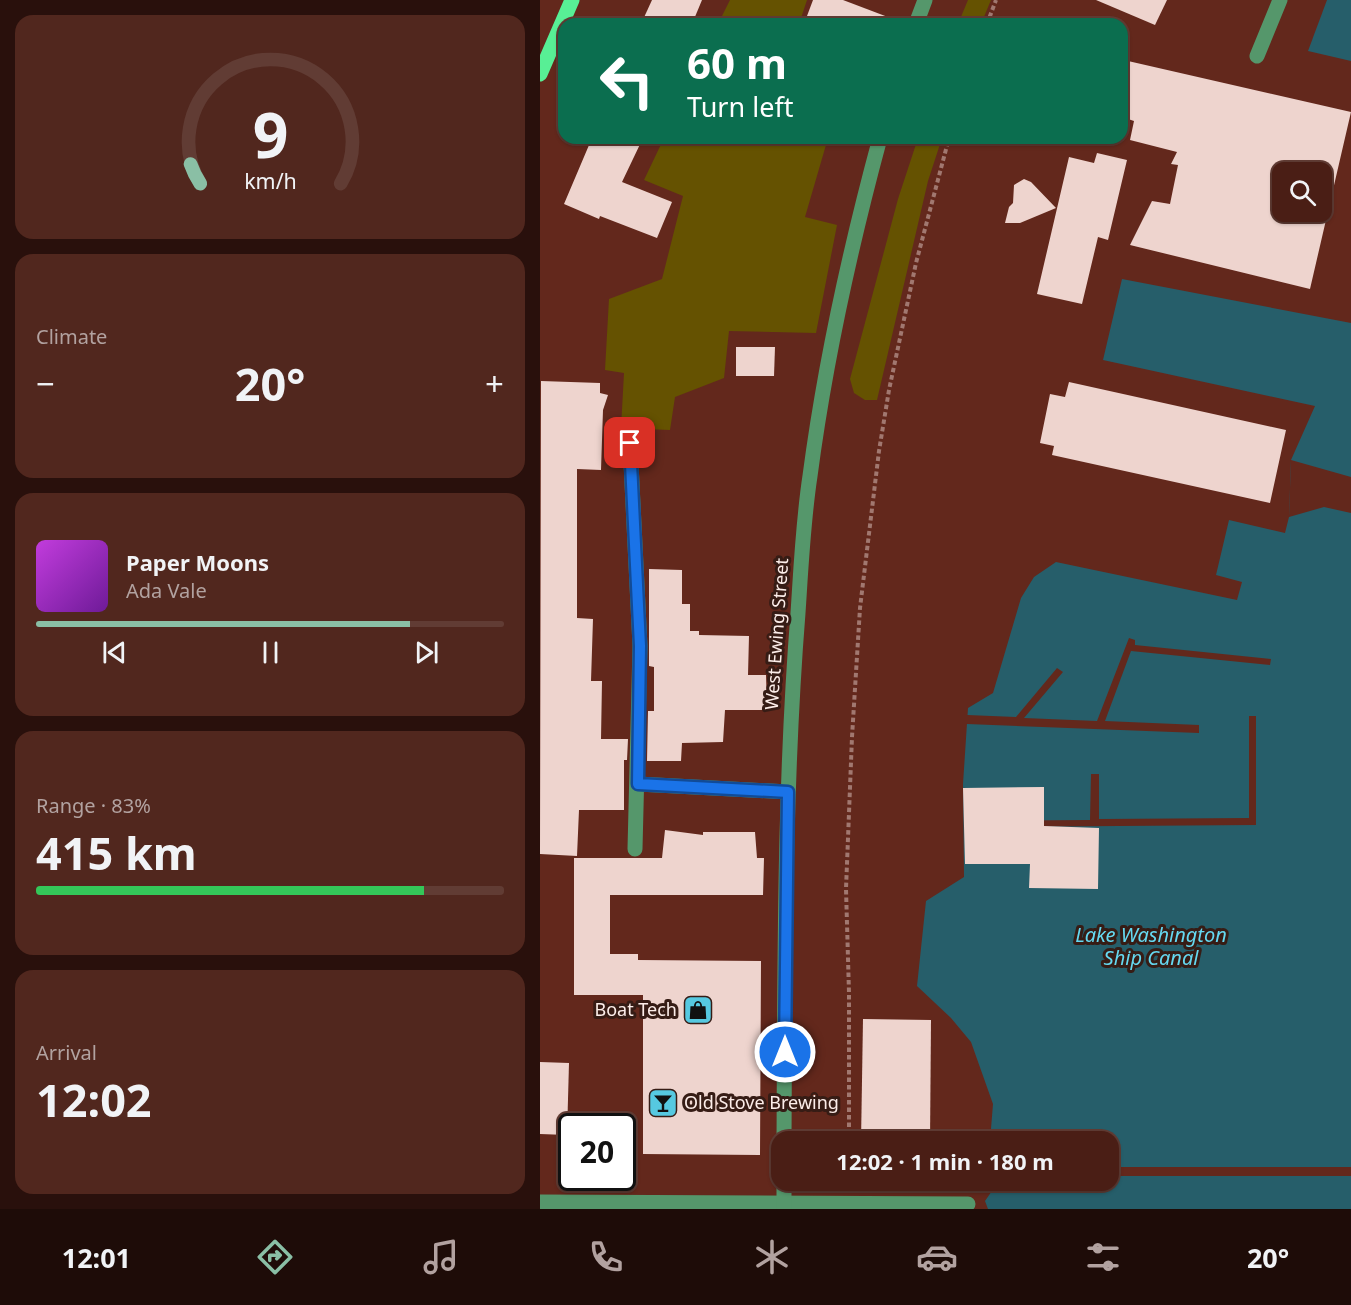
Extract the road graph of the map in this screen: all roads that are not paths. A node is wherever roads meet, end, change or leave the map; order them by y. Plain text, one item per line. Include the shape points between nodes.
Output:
1 (572, 0) edge
2 (925, 0) edge
3 (1280, 0) edge
4 (564, 18) edge
5 (918, 18) edge
6 (558, 32) edge
7 (1257, 56) dead end
8 (540, 74) edge
9 (878, 144) edge
10 (630, 443) dead end
11 (638, 784) junction
12 (788, 792) junction
13 (635, 849) dead end
14 (784, 1131) edge
15 (540, 1202) edge
16 (968, 1204) dead end
17 (630, 1206) edge
18 (784, 1206) edge

1 - 4 main road
2 - 5 street
3 - 7 street
6 - 8 main road
9 - 12 street, West Ewing Street via 840,306 809,479
10 - 11 street via 640,646
11 - 12 street
11 - 13 street
12 - 14 street, West Ewing Street
15 - 17 street
16 - 18 street
17 - 18 street

